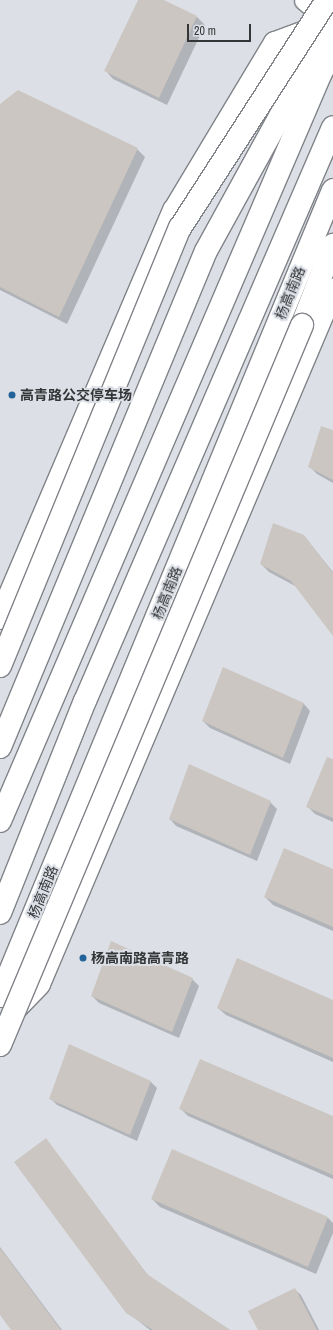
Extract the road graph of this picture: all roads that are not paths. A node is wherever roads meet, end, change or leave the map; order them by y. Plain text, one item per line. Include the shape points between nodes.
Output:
1 (306, 0) edge
2 (327, 0) edge
3 (333, 22) edge
4 (333, 49) edge
5 (333, 127) edge
6 (333, 190) edge
7 (333, 245) edge
8 (333, 290) edge
9 (0, 618) edge
10 (0, 666) edge
11 (0, 747) edge
12 (0, 821) edge
13 (0, 913) edge
14 (0, 996) edge
15 (0, 1024) edge
16 (0, 1045) edge

1 - 3 main road
2 - 10 main road, bridge via 180,228
3 - 9 main road via 275,43 174,211
3 - 11 main road via 206,251
4 - 12 main road
5 - 13 main road, 杨高南路 via 85,701
6 - 14 main road, 杨高南路
7 - 16 main road, 杨高南路, bridge via 302,325
8 - 15 main road via 39,984

